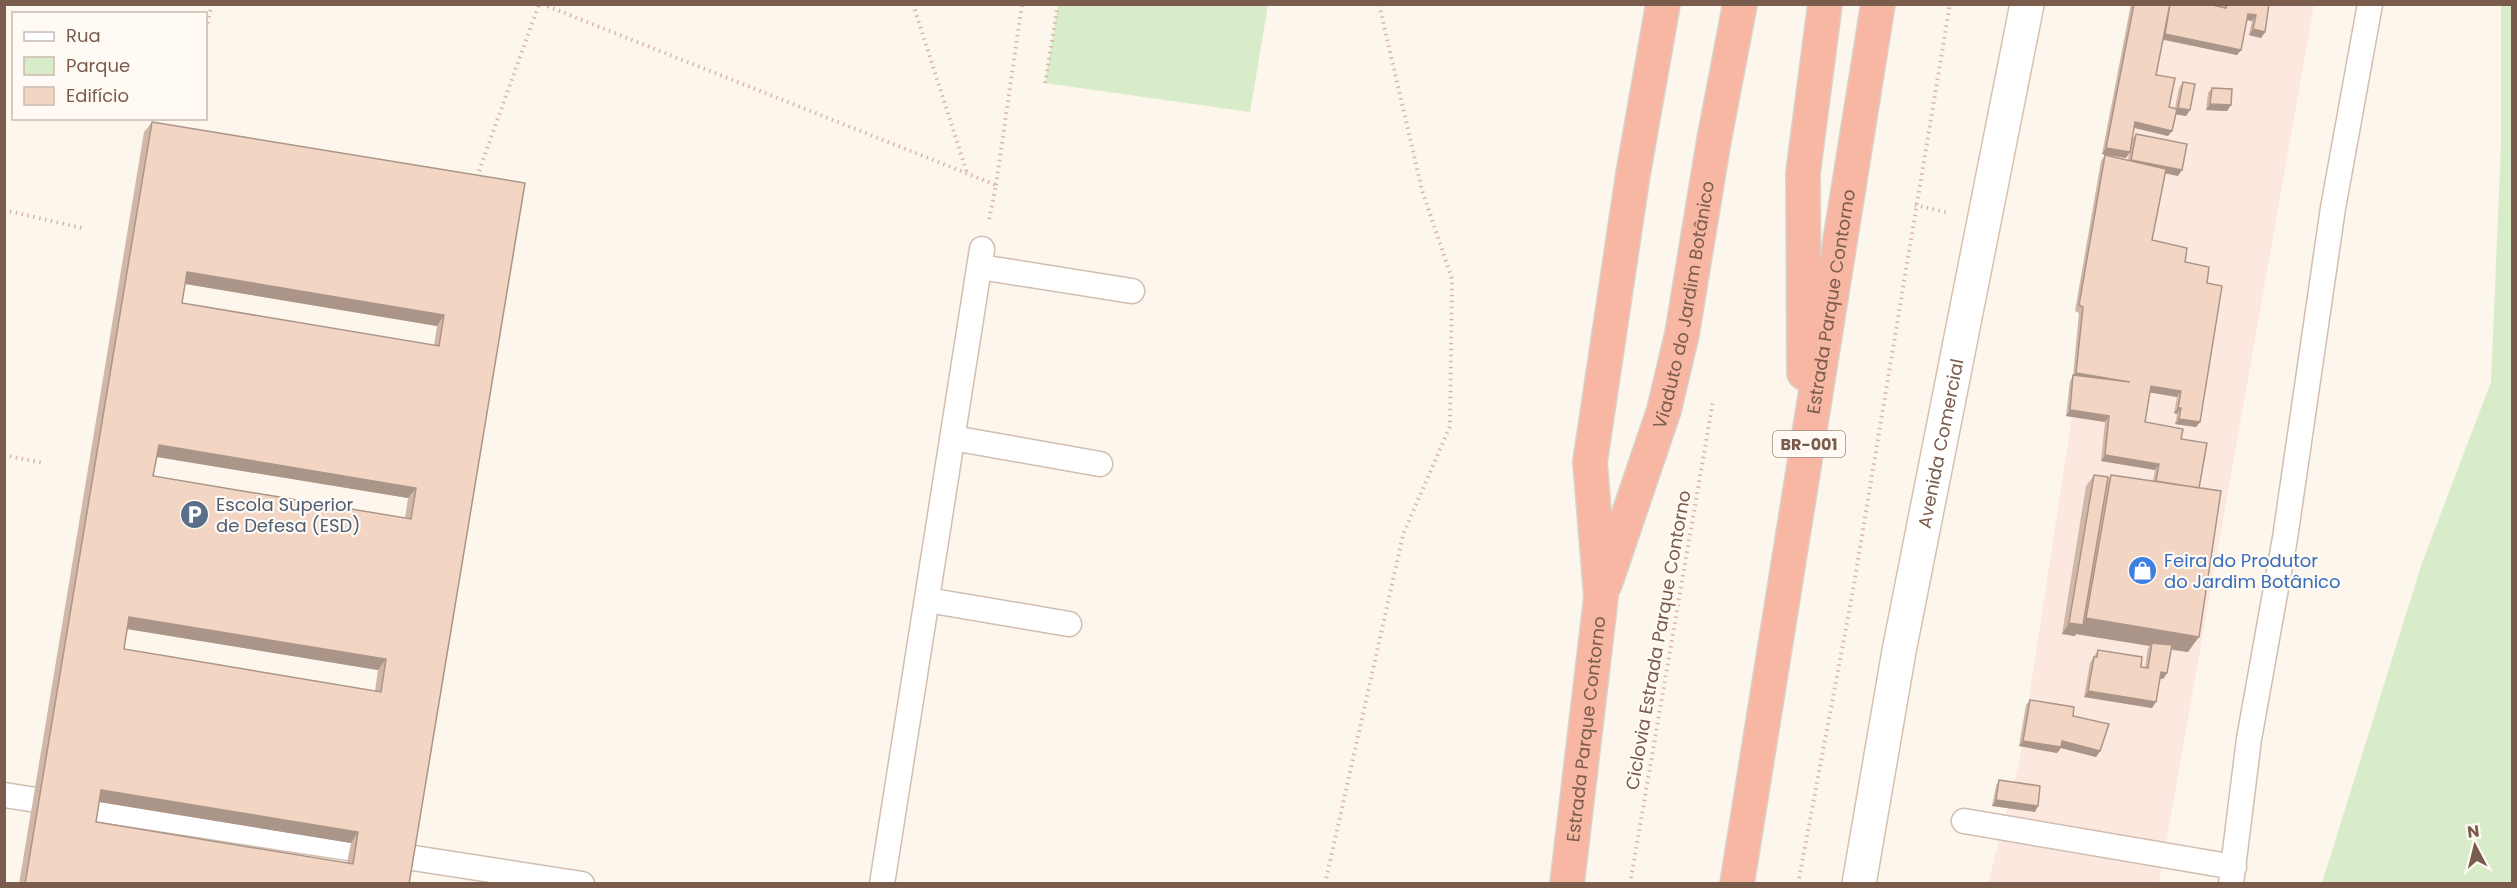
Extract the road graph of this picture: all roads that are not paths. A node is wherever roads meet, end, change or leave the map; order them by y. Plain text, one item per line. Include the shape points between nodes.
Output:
1 (1663, 4) edge
2 (1740, 4) edge
3 (1825, 4) edge
4 (1878, 4) edge
5 (2026, 4) edge
6 (2370, 4) edge
7 (1132, 291) dead end
8 (953, 438) junction
9 (1100, 464) dead end
10 (1804, 476) junction
11 (1600, 597) junction
12 (927, 600) junction
13 (1069, 624) dead end
14 (4, 795) edge
15 (1964, 821) dead end
16 (2232, 875) edge
17 (582, 884) edge
18 (882, 884) edge
19 (1567, 884) edge
20 (1737, 884) edge
21 (1859, 884) edge

1 - 11 highway, Estrada Parque Contorno via 1590,462
2 - 11 highway, Viaduto do Jardim Botânico via 1683,334 1664,410
3 - 10 highway via 1803,173
4 - 10 highway, Estrada Parque Contorno / BR-001
5 - 21 street, Avenida Comercial via 1899,651
6 - 16 lane via 2333,208 2285,538 2249,739
7 - 8 lane via 981,258
8 - 9 lane
8 - 12 lane
10 - 20 highway, Estrada Parque Contorno / BR-001
11 - 19 highway, Estrada Parque Contorno
12 - 13 lane
12 - 18 lane
14 - 17 lane
15 - 16 lane

